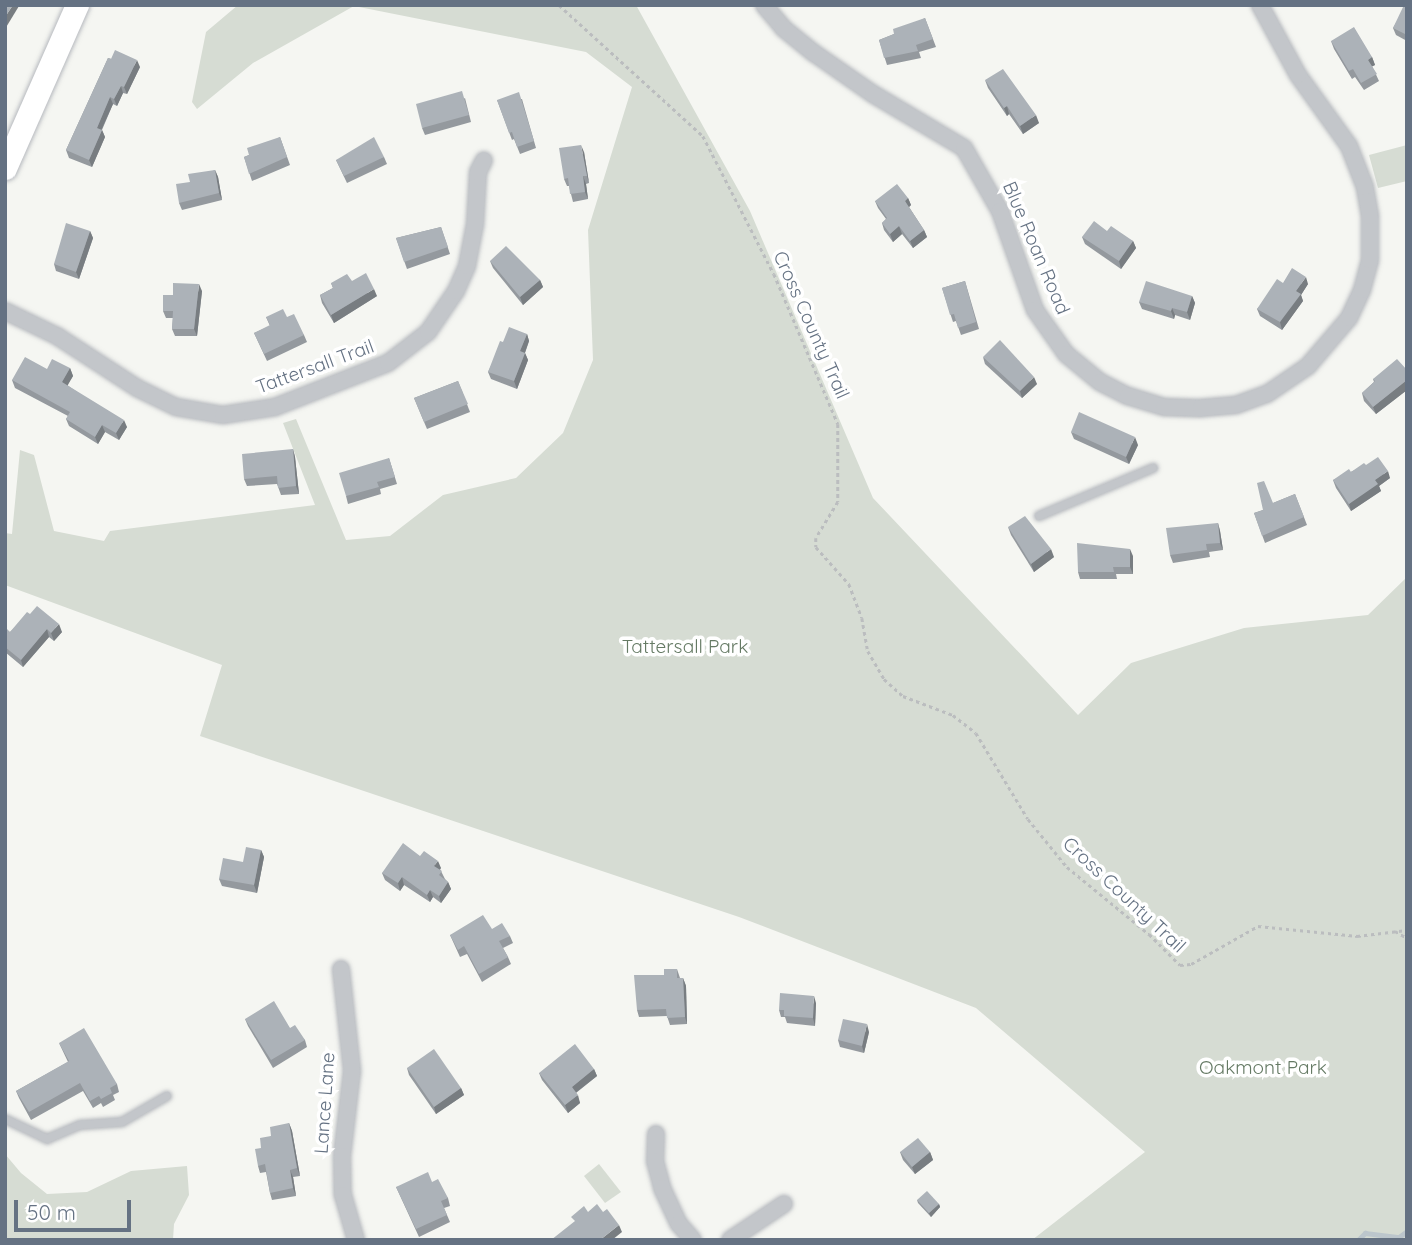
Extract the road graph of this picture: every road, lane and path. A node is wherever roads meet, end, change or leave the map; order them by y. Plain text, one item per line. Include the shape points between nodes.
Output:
1 (77, 5) edge
2 (559, 5) edge
3 (764, 5) edge
4 (1260, 5) edge
5 (484, 160) dead end
6 (5, 168) edge
7 (5, 311) edge
8 (1153, 468) dead end
9 (1039, 516) dead end
10 (1407, 930) edge
11 (1395, 932) junction
12 (1407, 938) edge
13 (341, 969) dead end
14 (167, 1096) dead end
15 (5, 1119) edge
16 (656, 1134) dead end
17 (783, 1203) dead end
18 (356, 1240) edge
19 (693, 1240) edge
20 (730, 1240) edge

1 - 6 street
2 - 11 path, Cross County Trail via 703,136 774,274 838,424 838,502 816,538 816,547 849,583 868,651 884,679 903,696 953,715 976,733 1028,819 1067,867 1180,965 1191,964 1258,926 1357,936
3 - 4 street, Blue Roan Road via 814,53 964,148 1000,211 1035,310 1066,354 1100,382 1128,396 1170,408 1201,408 1236,405 1267,394 1308,366 1349,317 1370,260 1365,187 1349,146 1298,75
5 - 7 street, Tattersall Trail via 478,172 467,266 428,332 388,363 275,407 223,415 176,407 137,388 57,336
8 - 9 lane
10 - 11 path, Cross County Trail
11 - 12 path
13 - 18 street, Lance Lane via 352,1071 342,1156 343,1195
14 - 15 lane via 122,1122 80,1125 47,1139
16 - 19 street via 655,1161 662,1188 679,1224
17 - 20 street

